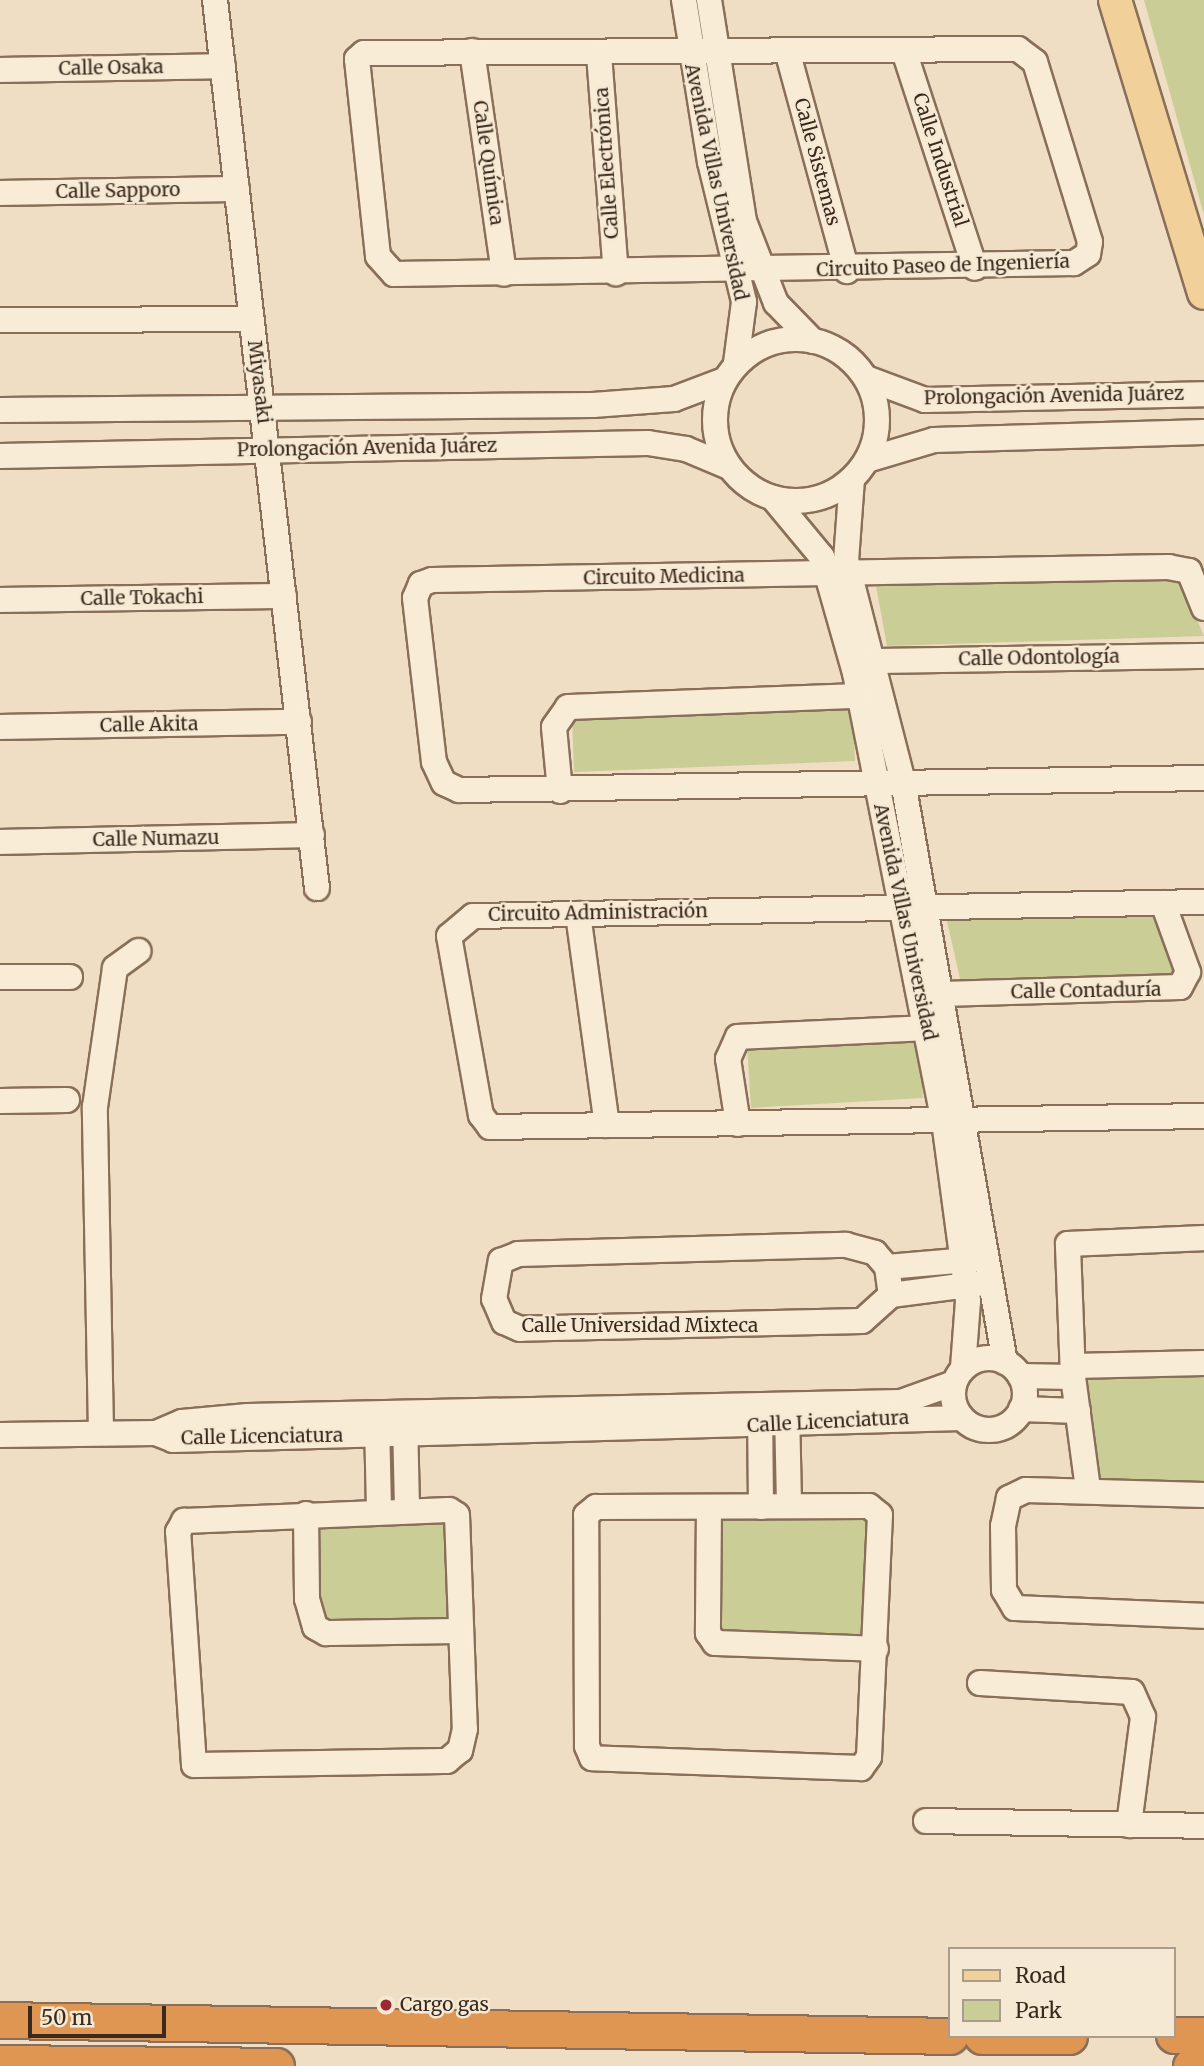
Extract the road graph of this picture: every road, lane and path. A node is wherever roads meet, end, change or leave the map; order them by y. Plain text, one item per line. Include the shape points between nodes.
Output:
1 (215, 0) edge
2 (684, 0) edge
3 (709, 0) edge
4 (1115, 0) edge
5 (472, 51) junction
6 (904, 51) junction
7 (599, 54) junction
8 (701, 54) junction
9 (788, 54) junction
10 (223, 66) junction
11 (0, 70) edge
12 (237, 189) junction
13 (0, 193) edge
14 (975, 268) junction
15 (750, 271) junction
16 (847, 271) junction
17 (616, 273) junction
18 (505, 274) junction
19 (1204, 293) edge
20 (251, 318) junction
21 (0, 320) edge
22 (813, 341) junction
23 (730, 371) junction
24 (866, 378) junction
25 (1204, 394) edge
26 (261, 407) junction
27 (0, 410) edge
28 (1204, 432) edge
29 (268, 450) junction
30 (0, 456) edge
31 (867, 460) junction
32 (729, 467) junction
33 (852, 479) junction
34 (773, 498) junction
35 (840, 575) junction
36 (284, 596) junction
37 (0, 600) edge
38 (1204, 608) edge
39 (1204, 656) edge
40 (873, 661) junction
41 (859, 696) junction
42 (299, 722) junction
43 (0, 727) edge
44 (1204, 778) edge
45 (876, 782) junction
46 (903, 782) junction
47 (560, 791) junction
48 (312, 835) junction
49 (0, 842) edge
50 (317, 888) dead end
51 (1204, 902) edge
52 (1163, 903) junction
53 (902, 907) junction
54 (927, 907) junction
55 (578, 914) junction
56 (138, 951) dead end
57 (0, 977) edge
58 (70, 977) dead end
59 (942, 994) junction
60 (927, 1028) junction
61 (67, 1100) dead end
62 (0, 1101) edge
63 (1204, 1115) edge
64 (954, 1121) junction
65 (738, 1124) junction
66 (607, 1125) junction
67 (1204, 1238) edge
68 (887, 1267) junction
69 (976, 1272) junction
70 (891, 1295) junction
71 (1204, 1363) edge
72 (1013, 1369) junction
73 (1073, 1371) junction
74 (959, 1376) junction
75 (1021, 1409) junction
76 (1078, 1411) junction
77 (760, 1415) junction
78 (787, 1415) junction
79 (962, 1418) junction
80 (405, 1423) junction
81 (377, 1424) junction
82 (102, 1432) junction
83 (0, 1435) edge
84 (1088, 1489) junction
85 (1204, 1495) edge
86 (789, 1506) junction
87 (709, 1507) junction
88 (761, 1507) junction
89 (379, 1511) junction
90 (407, 1511) junction
91 (306, 1514) junction
92 (1204, 1616) edge
93 (460, 1631) junction
94 (876, 1649) junction
95 (980, 1683) dead end
96 (926, 1821) dead end
97 (1129, 1825) junction
98 (1204, 1826) edge
99 (948, 2012) edge
100 (1176, 2013) edge
101 (1204, 2014) edge
102 (0, 2020) edge
103 (676, 2035) junction
104 (1176, 2035) edge
105 (1204, 2035) edge
106 (948, 2036) edge
107 (7, 2064) edge
108 (48, 2065) edge
109 (276, 2066) edge
110 (1191, 2066) edge
111 (1204, 2066) edge

1 - 10 street, Miyasaki
2 - 8 street, Avenida Villas Universidad
3 - 8 street, Avenida Villas Universidad
4 - 19 main road
5 - 7 street, Circuito Paseo de Ingeniería
5 - 18 street, Calle Química
5 - 18 street, Circuito Paseo de Ingeniería via 364,53 357,59 378,256 394,274
6 - 9 street, Circuito Paseo de Ingeniería
6 - 14 street, Calle Industrial
6 - 14 street, Circuito Paseo de Ingeniería via 1018,49 1035,62 1090,248 1074,263
7 - 8 street, Circuito Paseo de Ingeniería
7 - 17 street, Calle Electrónica
8 - 9 street, Circuito Paseo de Ingeniería
8 - 15 street, Avenida Villas Universidad via 744,221
9 - 16 street, Calle Sistemas
10 - 11 street, Calle Osaka
10 - 12 street, Miyasaki
12 - 13 street, Calle Sapporo
12 - 20 street, Miyasaki
14 - 16 street, Circuito Paseo de Ingeniería
15 - 16 street, Circuito Paseo de Ingeniería
15 - 17 street, Circuito Paseo de Ingeniería
15 - 22 street, Avenida Villas Universidad
15 - 23 street, Avenida Villas Universidad via 743,324
17 - 18 street, Circuito Paseo de Ingeniería
20 - 21 street
20 - 26 street, Miyasaki
22 - 23 street via 779,341
22 - 24 street via 838,350
23 - 26 street via 655,402
23 - 32 street via 715,430
24 - 25 street, Prolongación Avenida Juárez via 925,400
24 - 31 street via 878,419
26 - 27 street
26 - 29 street, Miyasaki
28 - 31 street, Prolongación Avenida Juárez via 934,440
29 - 30 street, Prolongación Avenida Juárez
29 - 32 street, Prolongación Avenida Juárez via 648,443 687,449
29 - 36 street, Miyasaki
31 - 33 street
32 - 34 street
33 - 34 street via 815,499
33 - 35 street, Avenida Villas Universidad
34 - 35 street, Avenida Villas Universidad
35 - 38 street, Circuito Medicina via 1183,568
35 - 40 street, Avenida Villas Universidad
35 - 41 street, Avenida Villas Universidad
35 - 47 street, Circuito Medicina via 421,584 415,598 437,774 459,790
36 - 37 street, Calle Tokachi
36 - 42 street, Miyasaki
39 - 40 street, Calle Odontología
40 - 46 street, Avenida Villas Universidad
41 - 45 street, Avenida Villas Universidad
41 - 47 street via 568,707 554,727
42 - 43 street, Calle Akita
42 - 48 street, Miyasaki
44 - 46 street, Circuito Medicina
45 - 46 street, Circuito Medicina
45 - 47 street, Circuito Medicina
45 - 53 street, Avenida Villas Universidad
46 - 54 street, Avenida Villas Universidad
48 - 49 street, Calle Numazu
48 - 50 street, Miyasaki
51 - 52 street, Circuito Administración
52 - 54 street, Circuito Administración
52 - 59 street, Calle Contaduría via 1188,972 1180,987
53 - 54 street, Circuito Administración
53 - 55 street, Circuito Administración
53 - 60 street, Avenida Villas Universidad
54 - 59 street, Avenida Villas Universidad
55 - 66 street
55 - 66 street, Circuito Administración via 473,916 449,936 485,1123
56 - 82 street via 115,968 94,1107
57 - 58 street
59 - 64 street, Avenida Villas Universidad
60 - 64 street, Avenida Villas Universidad
60 - 65 street via 738,1037 728,1059
61 - 62 street
63 - 64 street, Circuito Administración
64 - 65 street, Circuito Administración
64 - 69 street, Avenida Villas Universidad
65 - 66 street, Circuito Administración
67 - 73 street via 1068,1244
68 - 69 street
68 - 70 street
68 - 70 street, Calle Universidad Mixteca via 875,1253 846,1245 530,1252 500,1261 493,1286 498,1311 520,1329 844,1324 876,1315
69 - 70 street
69 - 72 street, Avenida Villas Universidad
69 - 74 street, Avenida Villas Universidad
71 - 73 street
72 - 73 street
72 - 74 street via 976,1360
72 - 75 street
73 - 76 street
74 - 78 street, Calle Licenciatura via 901,1402
74 - 79 street
75 - 76 street
75 - 79 street via 1000,1428 987,1430
76 - 84 street
77 - 78 street, Calle Licenciatura
77 - 80 street, Calle Licenciatura
77 - 88 street
78 - 79 street, Calle Licenciatura
78 - 86 street
80 - 81 street, Calle Licenciatura
80 - 90 street
81 - 82 street, Calle Licenciatura via 173,1440 156,1433
81 - 89 street
82 - 83 street, Calle Licenciatura
84 - 85 street
84 - 92 street via 1026,1490 1009,1498 1003,1526 1009,1602 1033,1612
86 - 88 street
86 - 94 street via 869,1506 879,1512
87 - 88 street
87 - 94 street via 708,1633 715,1643
87 - 94 street via 596,1507 586,1514 585,1691 592,1758 861,1768 869,1757
89 - 90 street
89 - 91 street
90 - 93 street via 457,1516
91 - 93 street via 307,1599 315,1627 326,1633
91 - 93 street via 196,1516 181,1525 194,1765 447,1761 460,1750 465,1729
95 - 97 street via 1132,1692 1143,1717
96 - 97 street
97 - 98 street
99 - 103 highway via 808,2017
100 - 101 highway
102 - 103 highway
103 - 106 highway
104 - 105 highway
107 - 108 highway
108 - 109 highway
110 - 111 highway

